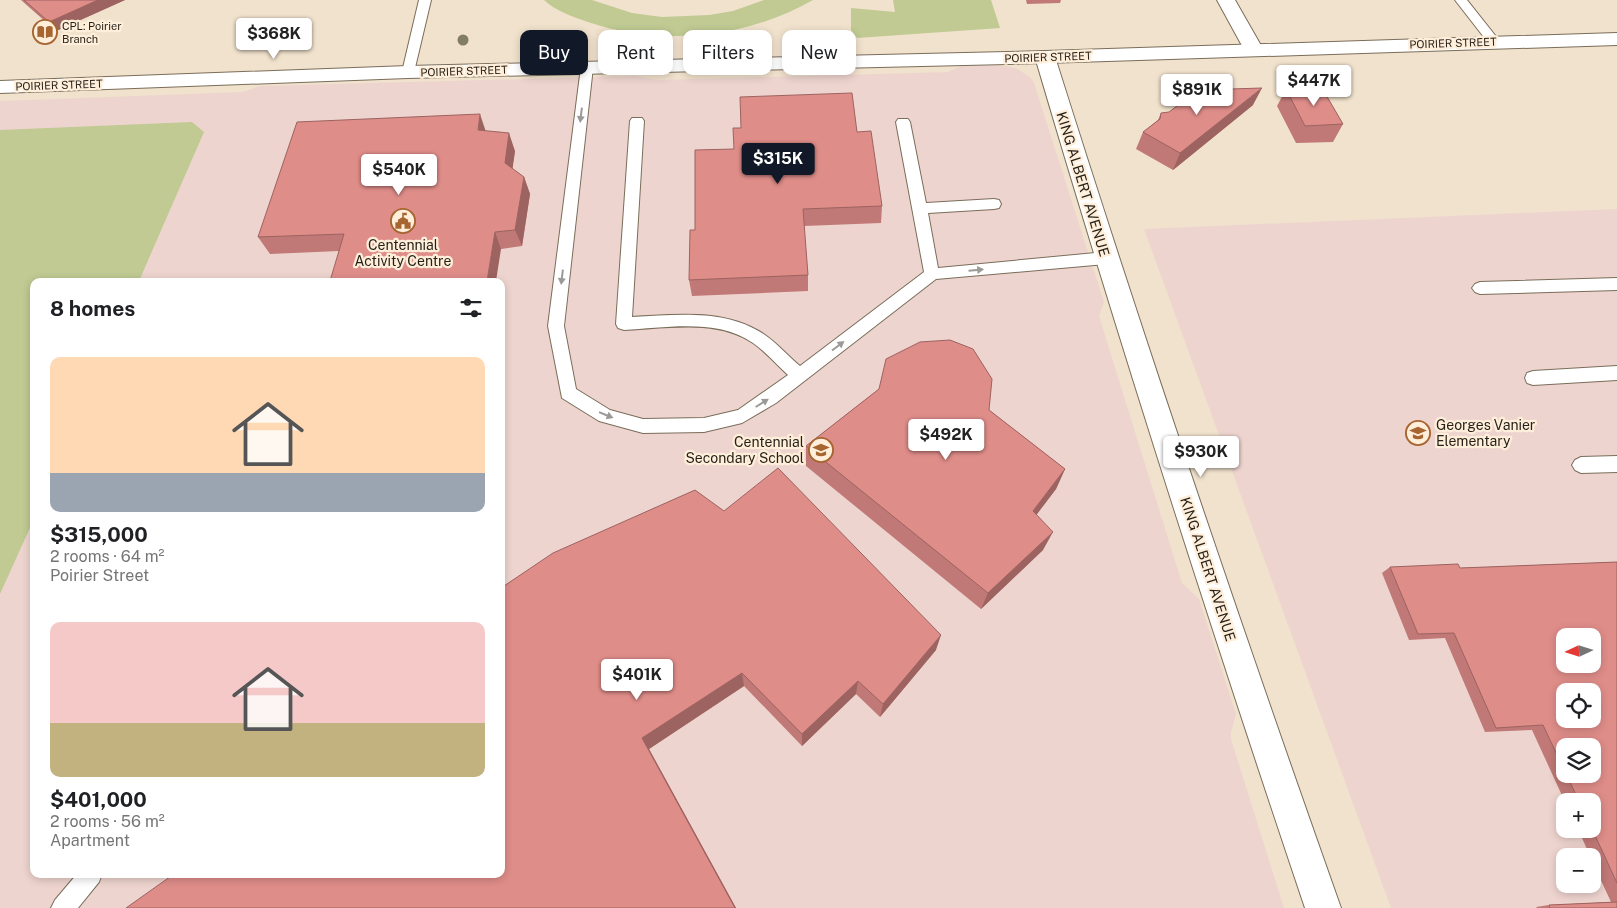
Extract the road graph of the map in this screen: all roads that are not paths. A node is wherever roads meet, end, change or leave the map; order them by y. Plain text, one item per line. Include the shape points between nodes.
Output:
1 (425, 0) edge
2 (1226, 0) edge
3 (1461, 0) edge
4 (1617, 39) edge
5 (1494, 42) junction
6 (1253, 49) junction
7 (1045, 57) junction
8 (588, 67) edge
9 (520, 69) edge
10 (408, 72) junction
11 (586, 75) edge
12 (0, 88) edge
13 (636, 120) dead end
14 (903, 122) dead end
15 (994, 204) dead end
16 (919, 208) junction
17 (1106, 258) junction
18 (932, 274) junction
19 (1617, 284) edge
20 (1480, 288) dead end
21 (1617, 373) edge
22 (799, 375) junction
23 (1533, 378) dead end
24 (1617, 464) edge
25 (1581, 465) dead end
26 (88, 878) edge
27 (63, 908) edge
28 (1323, 908) edge

1 - 10 lane
2 - 6 street
3 - 5 lane
4 - 5 street, POIRIER STREET
5 - 6 street, POIRIER STREET
6 - 7 street, POIRIER STREET
7 - 8 street, POIRIER STREET
7 - 17 street, KING ALBERT AVENUE
9 - 10 street, POIRIER STREET
10 - 12 street, POIRIER STREET
11 -> 22 lane via 556,326 568,393 604,416 643,426 704,425 742,416
13 - 22 lane via 624,324 692,321 742,330 759,339
14 - 16 lane
15 - 16 lane
16 - 18 lane
18 -> 17 lane
17 - 28 street, KING ALBERT AVENUE
22 -> 18 lane
19 - 20 lane
21 - 23 lane
24 - 25 lane
26 - 27 lane

